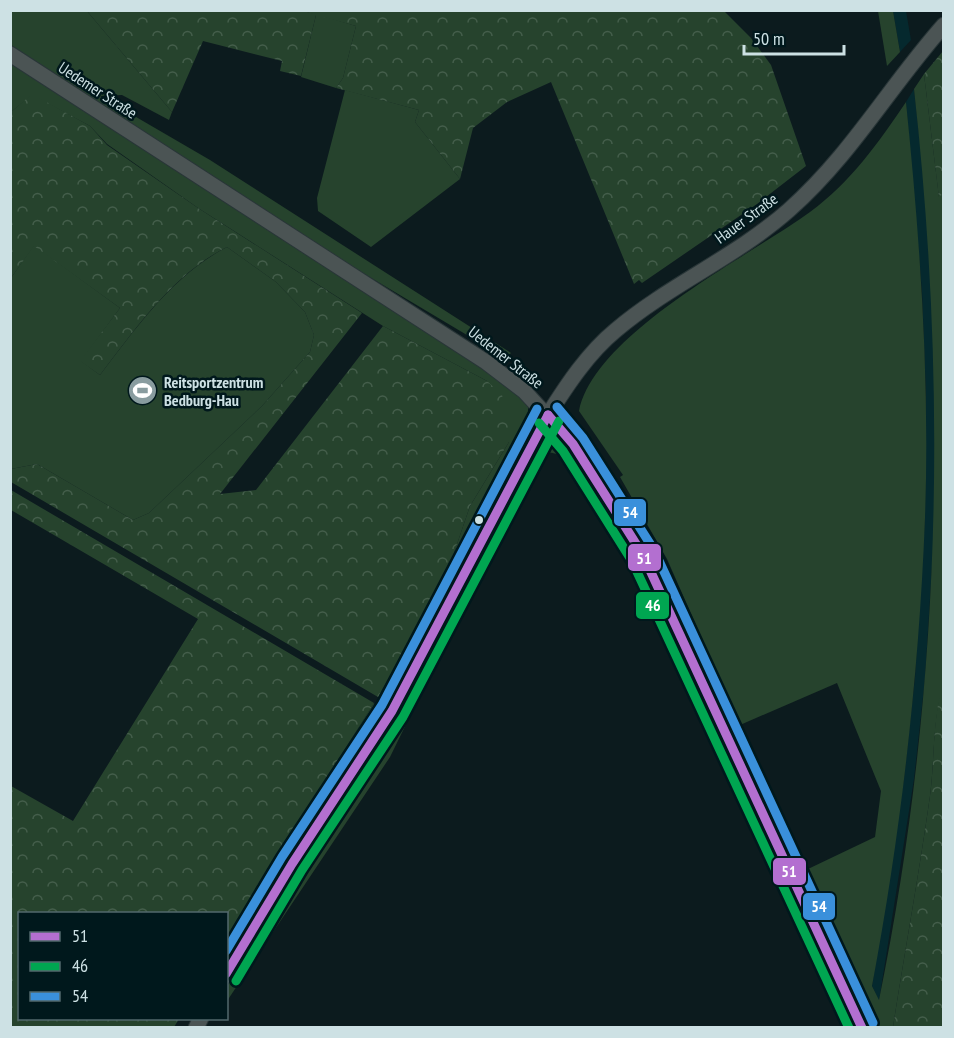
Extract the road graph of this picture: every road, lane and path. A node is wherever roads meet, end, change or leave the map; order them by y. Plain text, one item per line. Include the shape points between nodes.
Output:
1 (944, 25) edge
2 (10, 54) edge
3 (548, 415) junction
4 (228, 972) edge
5 (862, 1028) edge

1 - 3 main road, Hauer Straße via 826,175 765,228 615,331 576,374
2 - 3 main road, Uedemer Straße via 441,331 515,384
3 - 4 main road, Hauer Straße via 392,711 292,864
3 - 5 main road, Uedemer Straße via 573,444 643,555

